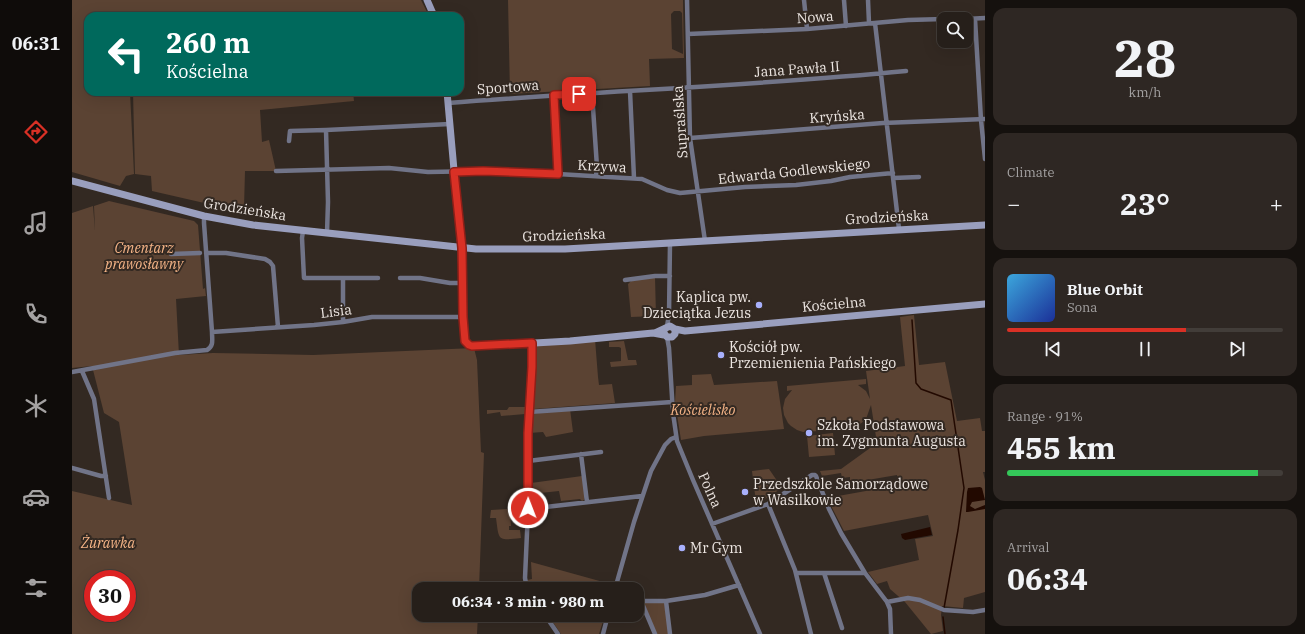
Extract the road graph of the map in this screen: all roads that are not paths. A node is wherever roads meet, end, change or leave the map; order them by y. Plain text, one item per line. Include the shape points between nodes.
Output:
1 (427, 0) edge
2 (687, 0) edge
3 (804, 0) edge
4 (844, 0) edge
5 (868, 0) edge
6 (432, 12) edge
7 (985, 18) edge
8 (937, 19) edge
9 (975, 19) joint
10 (869, 23) junction
11 (874, 23) junction
12 (846, 26) junction
13 (807, 29) junction
14 (688, 34) junction
15 (906, 71) dead end
16 (880, 73) junction
17 (688, 88) junction
18 (630, 91) junction
19 (592, 93) junction
20 (554, 95) junction
21 (447, 96) edge
22 (448, 103) junction
23 (983, 120) edge
24 (887, 123) junction
25 (450, 124) junction
26 (326, 130) junction
27 (690, 138) junction
28 (289, 141) dead end
29 (985, 159) edge
30 (328, 169) junction
31 (276, 171) dead end
32 (454, 172) junction
33 (558, 174) junction
34 (596, 176) junction
35 (893, 176) junction
36 (919, 177) dead end
37 (634, 178) junction
38 (72, 181) edge
39 (698, 192) junction
40 (204, 216) junction
41 (985, 225) edge
42 (899, 229) junction
43 (303, 231) junction
44 (327, 233) junction
45 (705, 241) junction
46 (670, 243) junction
47 (462, 248) junction
48 (200, 253) dead end
49 (206, 253) junction
50 (171, 254) dead end
51 (670, 276) junction
52 (343, 278) junction
53 (378, 278) dead end
54 (400, 278) dead end
55 (625, 280) dead end
56 (462, 283) junction
57 (985, 304) edge
58 (463, 317) junction
59 (343, 322) junction
60 (278, 327) junction
61 (212, 332) junction
62 (669, 332) junction
63 (532, 343) junction
64 (82, 370) junction
65 (72, 372) edge
66 (672, 402) junction
67 (529, 412) junction
68 (676, 437) junction
69 (601, 452) dead end
70 (581, 454) junction
71 (528, 461) junction
72 (72, 468) edge
73 (106, 476) junction
74 (642, 496) junction
75 (109, 498) dead end
76 (587, 502) junction
77 (768, 504) junction
78 (528, 508) junction
79 (712, 524) junction
80 (796, 573) junction
81 (824, 573) junction
82 (865, 573) junction
83 (526, 582) edge
84 (617, 582) edge
85 (739, 585) junction
86 (666, 601) junction
87 (888, 604) junction
88 (985, 610) edge
89 (550, 622) edge
90 (606, 622) edge
91 (842, 628) dead end
92 (558, 634) edge
93 (602, 634) edge
94 (655, 634) edge
95 (670, 634) edge
96 (760, 634) edge
97 (811, 634) edge
98 (891, 634) edge

1 - 6 main road
2 - 14 street, Supraślska
3 - 13 street
4 - 12 street
5 - 10 street
7 - 9 street
8 - 11 street, Nowa
9 - 23 street
10 - 11 street, Nowa
10 - 12 street, Nowa
11 - 16 street
12 - 13 street, Nowa
13 - 14 street, Nowa
14 - 17 street, Supraślska
15 - 16 street, Jana Pawła II
16 - 17 street, Jana Pawła II
16 - 24 street
17 - 18 street, Sportowa
17 - 27 street, Supraślska
18 - 19 street, Sportowa
18 - 37 street
19 - 20 street, Sportowa
19 - 34 street
20 - 22 street, Sportowa
20 - 33 street
21 - 22 main road
22 - 25 main road
23 - 24 street, Kryńska
23 - 29 street
24 - 27 street, Kryńska
24 - 35 street
25 - 26 street
25 - 32 main road
26 - 28 street via 290,131
26 - 30 street
27 - 39 street, Supraślska
30 - 31 street, Krzywa
30 - 32 street, Krzywa via 389,168
30 - 44 street
32 - 33 street, Krzywa
32 - 47 main road
33 - 34 street, Krzywa
34 - 37 street, Krzywa
35 - 36 street, Edwarda Godlewskiego
35 - 39 street, Edwarda Godlewskiego via 850,177 831,181
35 - 42 street
37 - 39 street, Krzywa via 680,193
38 - 40 main road, Grodzieńska
39 - 45 street, Supraślska
40 - 43 main road, Grodzieńska
40 - 49 street
41 - 42 main road, Grodzieńska
42 - 45 main road, Grodzieńska
43 - 44 main road, Grodzieńska
43 - 52 street via 304,278
44 - 47 main road, Grodzieńska
45 - 46 main road, Grodzieńska
46 - 47 main road, Grodzieńska via 565,249
46 - 51 street
47 - 56 main road
48 - 50 street
49 - 60 street via 226,253 270,262 273,266
49 - 61 street
51 - 55 street
51 - 62 street
52 - 53 street
52 - 59 street
54 - 56 street
56 - 58 main road
57 - 62 main road, Kościelna
58 - 59 street, Lisia via 372,317
58 - 63 main road via 464,338 467,344 472,346
59 - 60 street, Lisia
60 - 61 street, Lisia
61 - 64 street via 212,345 207,350 175,353
62 - 63 main road
62 - 66 street, Polna
63 - 67 street
64 - 65 street
64 - 73 street via 94,399
66 - 67 street
66 - 68 street, Polna
67 - 71 street
68 - 74 street via 668,442 658,456
68 - 79 street, Polna
69 - 70 street
70 - 71 street
70 - 76 street
71 - 78 street
72 - 73 street
73 - 75 street
74 - 76 street
74 - 84 street
76 - 78 street
77 - 79 street
77 - 80 street
77 - 82 street via 814,474 841,533
78 - 83 street
79 - 85 street, Polna
80 - 81 street
80 - 97 street
81 - 82 street
81 - 91 street
82 - 87 street
85 - 86 street via 705,595
85 - 96 street, Polna
86 - 94 street via 641,601
86 - 95 street
87 - 88 street via 911,598 944,610
87 - 98 street
89 - 92 street
90 - 93 street

